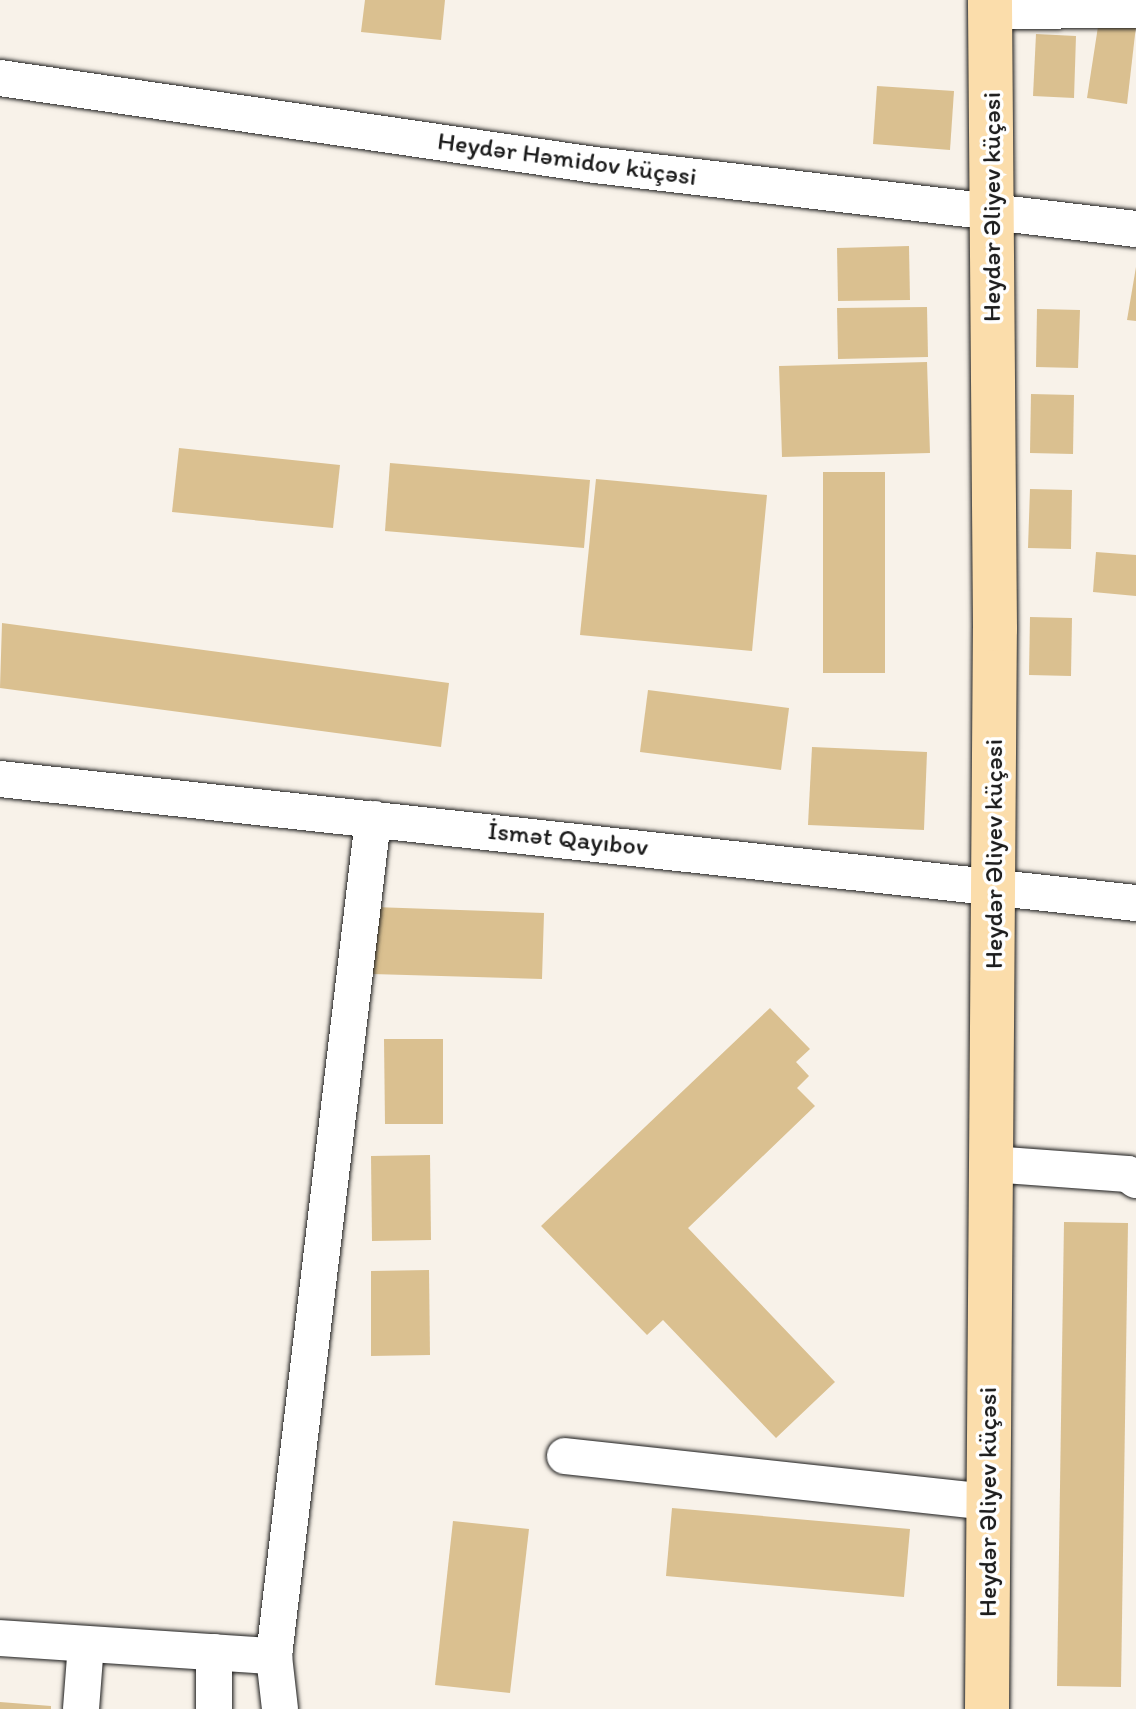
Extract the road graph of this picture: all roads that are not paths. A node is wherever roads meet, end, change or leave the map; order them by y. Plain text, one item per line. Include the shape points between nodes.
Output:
1 (990, 6) edge
2 (1136, 10) edge
3 (0, 78) edge
4 (992, 213) junction
5 (1136, 229) edge
6 (0, 779) edge
7 (373, 819) junction
8 (993, 885) junction
9 (1136, 903) edge
10 (991, 1164) junction
11 (1136, 1180) edge
12 (565, 1456) dead end
13 (988, 1502) junction
14 (0, 1638) edge
15 (86, 1644) junction
16 (214, 1652) junction
17 (274, 1656) junction
18 (81, 1709) edge
19 (214, 1709) edge
20 (280, 1709) edge
21 (987, 1709) edge

1 - 2 street
1 - 4 main road, Heydər Əliyev küçəsi
3 - 4 street, Heydər Həmidov küçəsi via 595,165
4 - 5 street, Heydər Həmidov küçəsi
4 - 8 main road, Heydər Əliyev küçəsi
6 - 7 street, İsmət Qayıbov
7 - 8 street, İsmət Qayıbov
7 - 17 street
8 - 9 street, İsmət Qayıbov
8 - 10 main road, Heydər Əliyev küçəsi
10 - 11 street via 1128,1174
10 - 13 main road, Heydər Əliyev küçəsi
12 - 13 street
13 - 21 main road, Heydər Əliyev küçəsi
14 - 15 street
15 - 16 street
15 - 18 street
16 - 17 street
16 - 19 street
17 - 20 street

